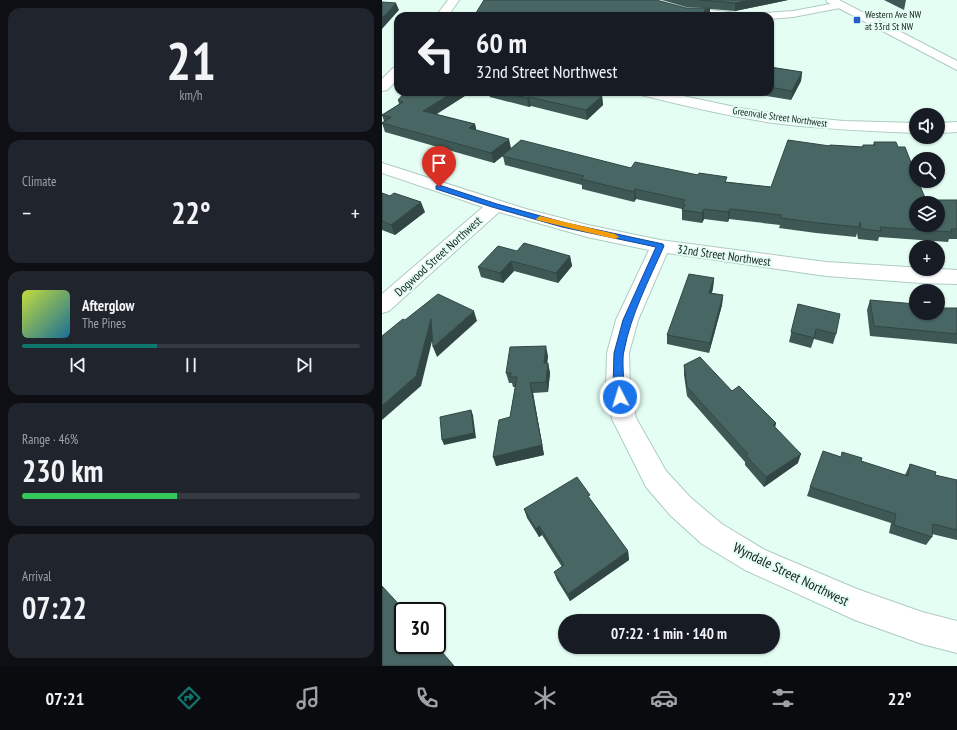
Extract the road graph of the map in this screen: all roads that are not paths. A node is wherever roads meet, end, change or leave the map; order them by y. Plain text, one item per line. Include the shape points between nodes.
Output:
1 (454, 0) edge
2 (644, 0) edge
3 (836, 2) edge
4 (445, 12) edge
5 (697, 12) edge
6 (774, 15) edge
7 (957, 66) edge
8 (394, 75) edge
9 (382, 87) edge
10 (664, 96) edge
11 (957, 127) edge
12 (909, 128) edge
13 (945, 128) edge
14 (382, 168) edge
15 (495, 206) junction
16 (660, 246) junction
17 (957, 277) edge
18 (382, 306) edge
19 (957, 637) edge

1 - 4 street
2 - 5 street
3 - 6 street via 793,14
3 - 7 street
8 - 9 street
10 - 12 street, Greenvale Street Northwest via 779,119 831,125
11 - 13 street
14 - 15 street, 32nd Street Northwest
15 - 16 street, 32nd Street Northwest via 565,226
15 - 18 street, Dogwood Street Northwest
16 - 17 street, 32nd Street Northwest via 826,269
16 - 19 street, Wyndale Street Northwest via 628,320 618,353 618,386 624,419 656,478 681,507 712,534 755,560 855,604 922,628

